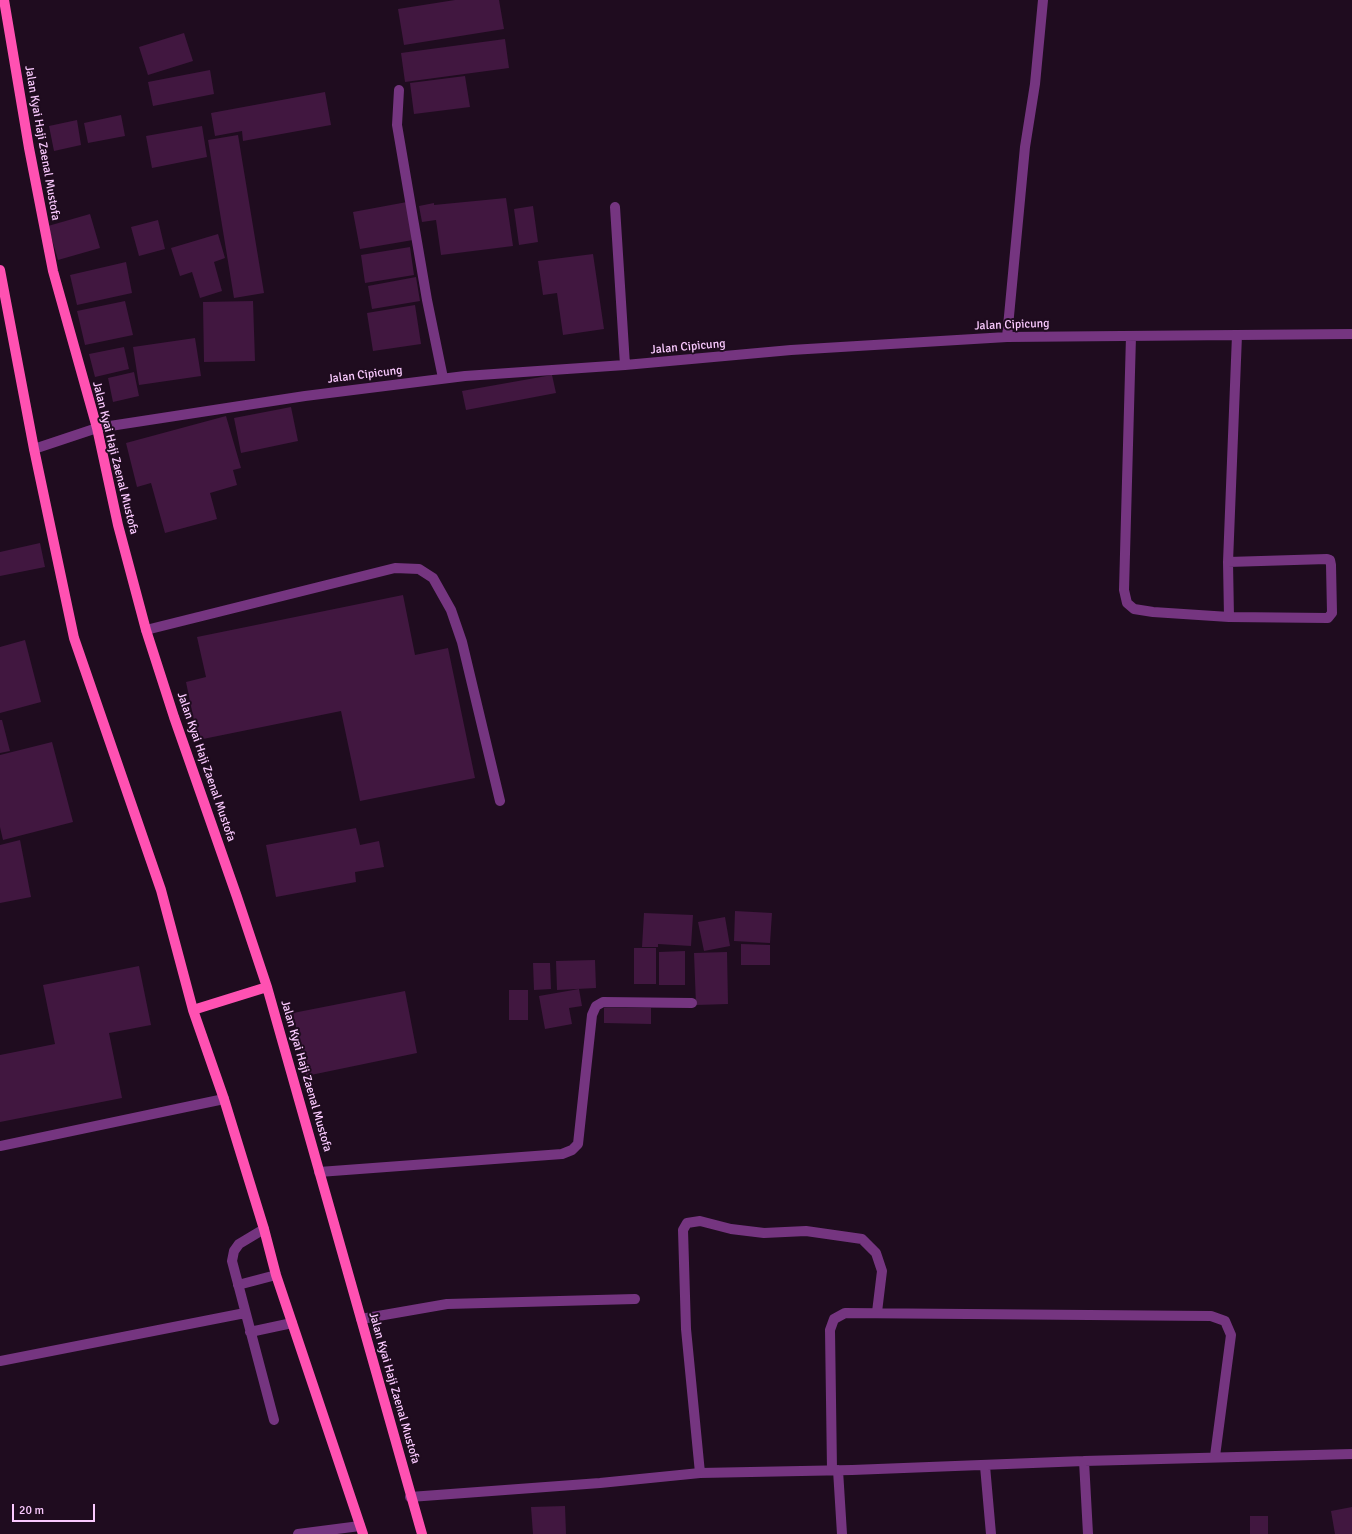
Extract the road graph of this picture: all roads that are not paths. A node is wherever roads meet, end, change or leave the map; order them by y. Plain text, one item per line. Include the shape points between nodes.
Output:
1 (4, 0) edge
2 (1043, 0) edge
3 (398, 90) dead end
4 (615, 207) dead end
5 (0, 270) edge
6 (1352, 334) edge
7 (1237, 335) junction
8 (1007, 336) junction
9 (1131, 336) junction
10 (625, 365) junction
11 (443, 378) junction
12 (97, 428) junction
13 (34, 449) junction
14 (1228, 562) junction
15 (1229, 617) junction
16 (146, 630) junction
17 (500, 801) dead end
18 (267, 987) junction
19 (692, 1003) dead end
20 (193, 1010) junction
21 (224, 1099) junction
22 (0, 1146) edge
23 (319, 1172) junction
24 (264, 1230) junction
25 (276, 1276) junction
26 (238, 1285) junction
27 (635, 1299) dead end
28 (877, 1312) junction
29 (244, 1313) junction
30 (361, 1319) junction
31 (292, 1323) junction
32 (250, 1332) junction
33 (0, 1361) edge
34 (274, 1420) dead end
35 (1352, 1454) edge
36 (1215, 1456) junction
37 (1084, 1461) junction
38 (985, 1466) junction
39 (835, 1470) junction
40 (700, 1473) junction
41 (410, 1497) junction
42 (362, 1530) edge
43 (298, 1534) edge
44 (422, 1534) edge
45 (842, 1534) edge
46 (991, 1534) edge
47 (1088, 1534) edge

1 - 12 main road, Jalan Kyai Haji Zaenal Mustofa via 28,148 53,271
2 - 8 street via 1035,84 1025,147
3 - 11 street via 397,125
4 - 10 street
5 - 13 main road
6 - 7 street, Jalan Cipicung
7 - 9 street, Jalan Cipicung
7 - 14 street
8 - 9 street, Jalan Cipicung
8 - 10 street, Jalan Cipicung via 791,350
9 - 15 street via 1124,590 1126,603 1134,609 1153,612
10 - 11 street, Jalan Cipicung
11 - 12 street, Jalan Cipicung
12 - 13 street, Jalan Cipicung
12 - 16 main road, Jalan Kyai Haji Zaenal Mustofa via 118,525
13 - 20 main road via 74,638 161,890
14 - 15 street
14 - 15 street via 1330,560 1332,613 1328,618
16 - 17 street via 395,568 419,569 433,578 451,610 462,642
16 - 18 main road, Jalan Kyai Haji Zaenal Mustofa
18 - 20 main road
18 - 23 main road, Jalan Kyai Haji Zaenal Mustofa
19 - 23 street via 604,1002 596,1006 592,1016 578,1144 572,1150 562,1154
20 - 21 main road
21 - 22 street
21 - 24 main road
23 - 30 main road, Jalan Kyai Haji Zaenal Mustofa
24 - 25 main road
24 - 26 street via 239,1244 234,1251 232,1261
25 - 26 street
25 - 31 main road
26 - 29 street
27 - 30 street via 447,1304
28 - 36 street via 1211,1316 1225,1321 1231,1334
28 - 39 street via 845,1313 834,1319 830,1330
28 - 40 street via 882,1271 876,1252 862,1239 815,1232 764,1233 700,1221 687,1223 683,1230 686,1329
29 - 32 street
29 - 33 street
30 - 41 main road, Jalan Kyai Haji Zaenal Mustofa
31 - 32 street
31 - 42 main road
32 - 34 street
35 - 36 street
36 - 37 street
37 - 38 street
37 - 47 street
38 - 39 street
38 - 46 street
39 - 40 street
39 - 45 street
40 - 41 street
41 - 44 main road, Jalan Kyai Haji Zaenal Mustofa
42 - 43 street

